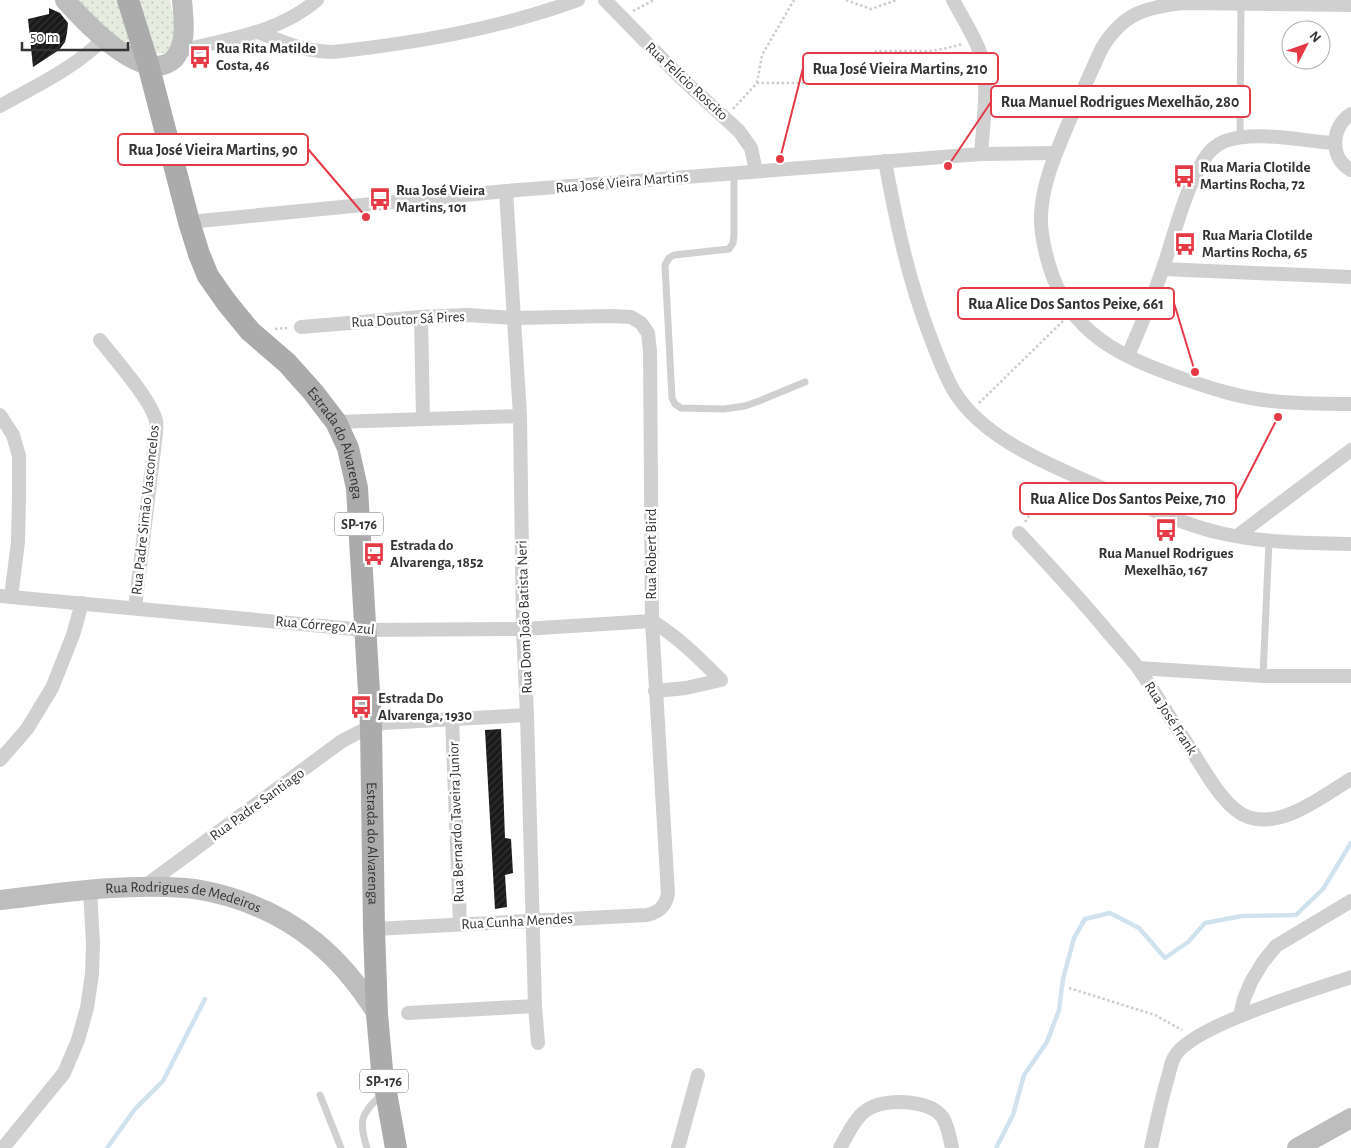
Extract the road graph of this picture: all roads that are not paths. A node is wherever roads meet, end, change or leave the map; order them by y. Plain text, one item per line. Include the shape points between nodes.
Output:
1 (65, 0) edge
2 (128, 0) edge
3 (182, 0) edge
4 (316, 0) edge
5 (578, 0) edge
6 (605, 0) edge
7 (953, 0) edge
8 (1241, 2) edge
9 (1351, 5) edge
10 (258, 32) junction
11 (104, 38) junction
12 (180, 51) junction
13 (148, 64) junction
14 (0, 106) edge
15 (1351, 114) edge
16 (1240, 138) junction
17 (1334, 143) junction
18 (1055, 153) junction
19 (981, 154) junction
20 (885, 161) junction
21 (1351, 170) edge
22 (756, 171) junction
23 (734, 173) junction
24 (506, 191) junction
25 (189, 222) junction
26 (1163, 269) junction
27 (1351, 277) edge
28 (421, 317) junction
29 (514, 318) junction
30 (301, 327) dead end
31 (100, 340) dead end
32 (1128, 356) junction
33 (805, 382) dead end
34 (1351, 404) edge
35 (0, 415) edge
36 (520, 416) junction
37 (423, 419) junction
38 (336, 422) junction
39 (1351, 450) edge
40 (1019, 533) road end
41 (1237, 536) junction
42 (1269, 541) junction
43 (1351, 544) edge
44 (5, 596) edge
45 (82, 602) junction
46 (136, 608) junction
47 (652, 621) junction
48 (523, 629) junction
49 (365, 630) junction
50 (1138, 668) junction
51 (1263, 676) junction
52 (1351, 676) edge
53 (655, 691) junction
54 (527, 715) junction
55 (452, 719) junction
56 (371, 726) junction
57 (0, 760) edge
58 (1351, 779) edge
59 (145, 886) junction
60 (90, 890) junction
61 (0, 900) edge
62 (1351, 901) edge
63 (659, 911) joint
64 (533, 921) junction
65 (460, 924) junction
66 (374, 929) junction
67 (345, 970) junction
68 (376, 977) junction
69 (1351, 977) edge
70 (535, 1006) junction
71 (408, 1013) dead end
72 (378, 1014) junction
73 (1240, 1016) junction
74 (538, 1042) dead end
75 (698, 1075) dead end
76 (386, 1091) junction
77 (320, 1095) dead end
78 (1351, 1118) edge
79 (3, 1148) edge
80 (341, 1148) edge
81 (367, 1148) edge
82 (396, 1148) edge
83 (678, 1148) edge
84 (840, 1148) edge
85 (952, 1148) edge
86 (1150, 1148) edge
87 (1296, 1148) edge

1 - 11 street
2 - 13 main road, Estrada do Alvarenga / SP-176
3 - 12 street
4 - 10 street via 303,12
5 - 10 street via 462,33 333,52 290,46
6 - 22 street, Rua Felício Roscito via 680,77 739,131 748,144
7 - 19 street via 980,53 984,73
8 - 9 street
8 - 16 lane
8 - 18 street via 1158,6 1121,22 1102,48
10 - 12 street
11 - 13 street via 136,61
11 - 14 street via 78,60
12 - 13 street via 170,62
13 - 25 main road, Estrada do Alvarenga / SP-176
15 - 17 street via 1337,129
16 - 17 street
16 - 26 street via 1214,147 1203,160
17 - 21 street via 1338,156
18 - 19 street, Rua José Vieira Martins
18 - 32 street via 1045,184 1041,214 1042,244 1054,283 1071,313 1088,331
19 - 20 street, Rua José Vieira Martins
20 - 22 street, Rua José Vieira Martins
20 - 41 street via 900,238 922,316 940,364 954,392 970,412 1015,446 1059,469 1166,516
22 - 23 street, Rua José Vieira Martins
23 - 24 street, Rua José Vieira Martins
23 - 33 lane via 734,235 729,249 674,255 666,265 672,398 681,408 724,409 759,402
24 - 25 street, Rua José Vieira Martins
24 - 29 street, Rua Dom João Batista Neri
25 - 38 main road, Estrada do Alvarenga / SP-176 via 208,276 227,303 250,331 313,392
26 - 27 street
26 - 32 street
28 - 29 street, Rua Doutor Sá Pires
28 - 30 street, Rua Doutor Sá Pires
28 - 37 street
29 - 36 street, Rua Dom João Batista Neri
29 - 47 street, Rua Robert Bird via 631,317 648,333
31 - 46 street, Rua Padre Simão Vasconcelos via 141,394 156,421
32 - 34 street via 1161,371 1234,395 1271,401
35 - 44 street via 13,435 19,456 18,542
36 - 37 street
36 - 48 street, Rua Dom João Batista Neri
37 - 38 street
38 - 49 main road, Estrada do Alvarenga / SP-176 via 348,448 357,488
39 - 41 street
40 - 50 street, Rua José Frank
41 - 42 street
42 - 43 street
42 - 51 lane
44 - 45 street, Rua Córrego Azul
45 - 46 street, Rua Córrego Azul
45 - 57 street via 52,688 27,729
46 - 49 street, Rua Córrego Azul
47 - 48 street, Rua Córrego Azul
47 - 53 street, Rua Robert Bird
47 - 53 street via 686,646 721,680
48 - 49 street, Rua Córrego Azul
48 - 54 street, Rua Dom João Batista Neri
49 - 56 main road, Estrada do Alvarenga / SP-176
50 - 51 street
50 - 58 street, Rua José Frank via 1213,783 1238,812 1264,820 1281,818
51 - 52 street
53 - 63 street, Rua Robert Bird via 668,894
54 - 55 street, Rua Padre Santiago
54 - 64 street, Rua Dom João Batista Neri
55 - 56 street, Rua Padre Santiago
55 - 65 street, Rua Bernardo Taveira Junior
56 - 59 street, Rua Padre Santiago via 342,741
56 - 66 main road, Estrada do Alvarenga / SP-176
59 - 60 street, Rua Rodrigues de Medeiros
59 - 67 street, Rua Rodrigues de Medeiros via 187,888 254,904 286,920
60 - 61 street, Rua Rodrigues de Medeiros
60 - 79 street via 92,974 78,1040 64,1073
62 - 73 street via 1276,946 1251,982
63 - 64 street, Rua Cunha Mendes via 647,915
64 - 65 street, Rua Cunha Mendes
64 - 70 street, Rua Dom João Batista Neri
65 - 66 street, Rua Cunha Mendes
66 - 68 main road, Estrada do Alvarenga / SP-176
67 - 68 street, Rua Rodrigues de Medeiros via 364,979
67 - 72 street, Rua Rodrigues de Medeiros via 362,988
68 - 72 main road, Estrada do Alvarenga / SP-176
69 - 73 street
70 - 71 street
70 - 74 street, Rua Dom João Batista Neri
72 - 76 main road, Estrada do Alvarenga / SP-176
73 - 86 street via 1191,1039 1174,1057
75 - 83 street
76 - 81 lane via 369,1107 362,1120
76 - 82 main road, Estrada do Alvarenga / SP-176
77 - 80 lane
78 - 87 street
84 - 85 street via 853,1125 869,1108 902,1102 917,1103 937,1112 948,1129

